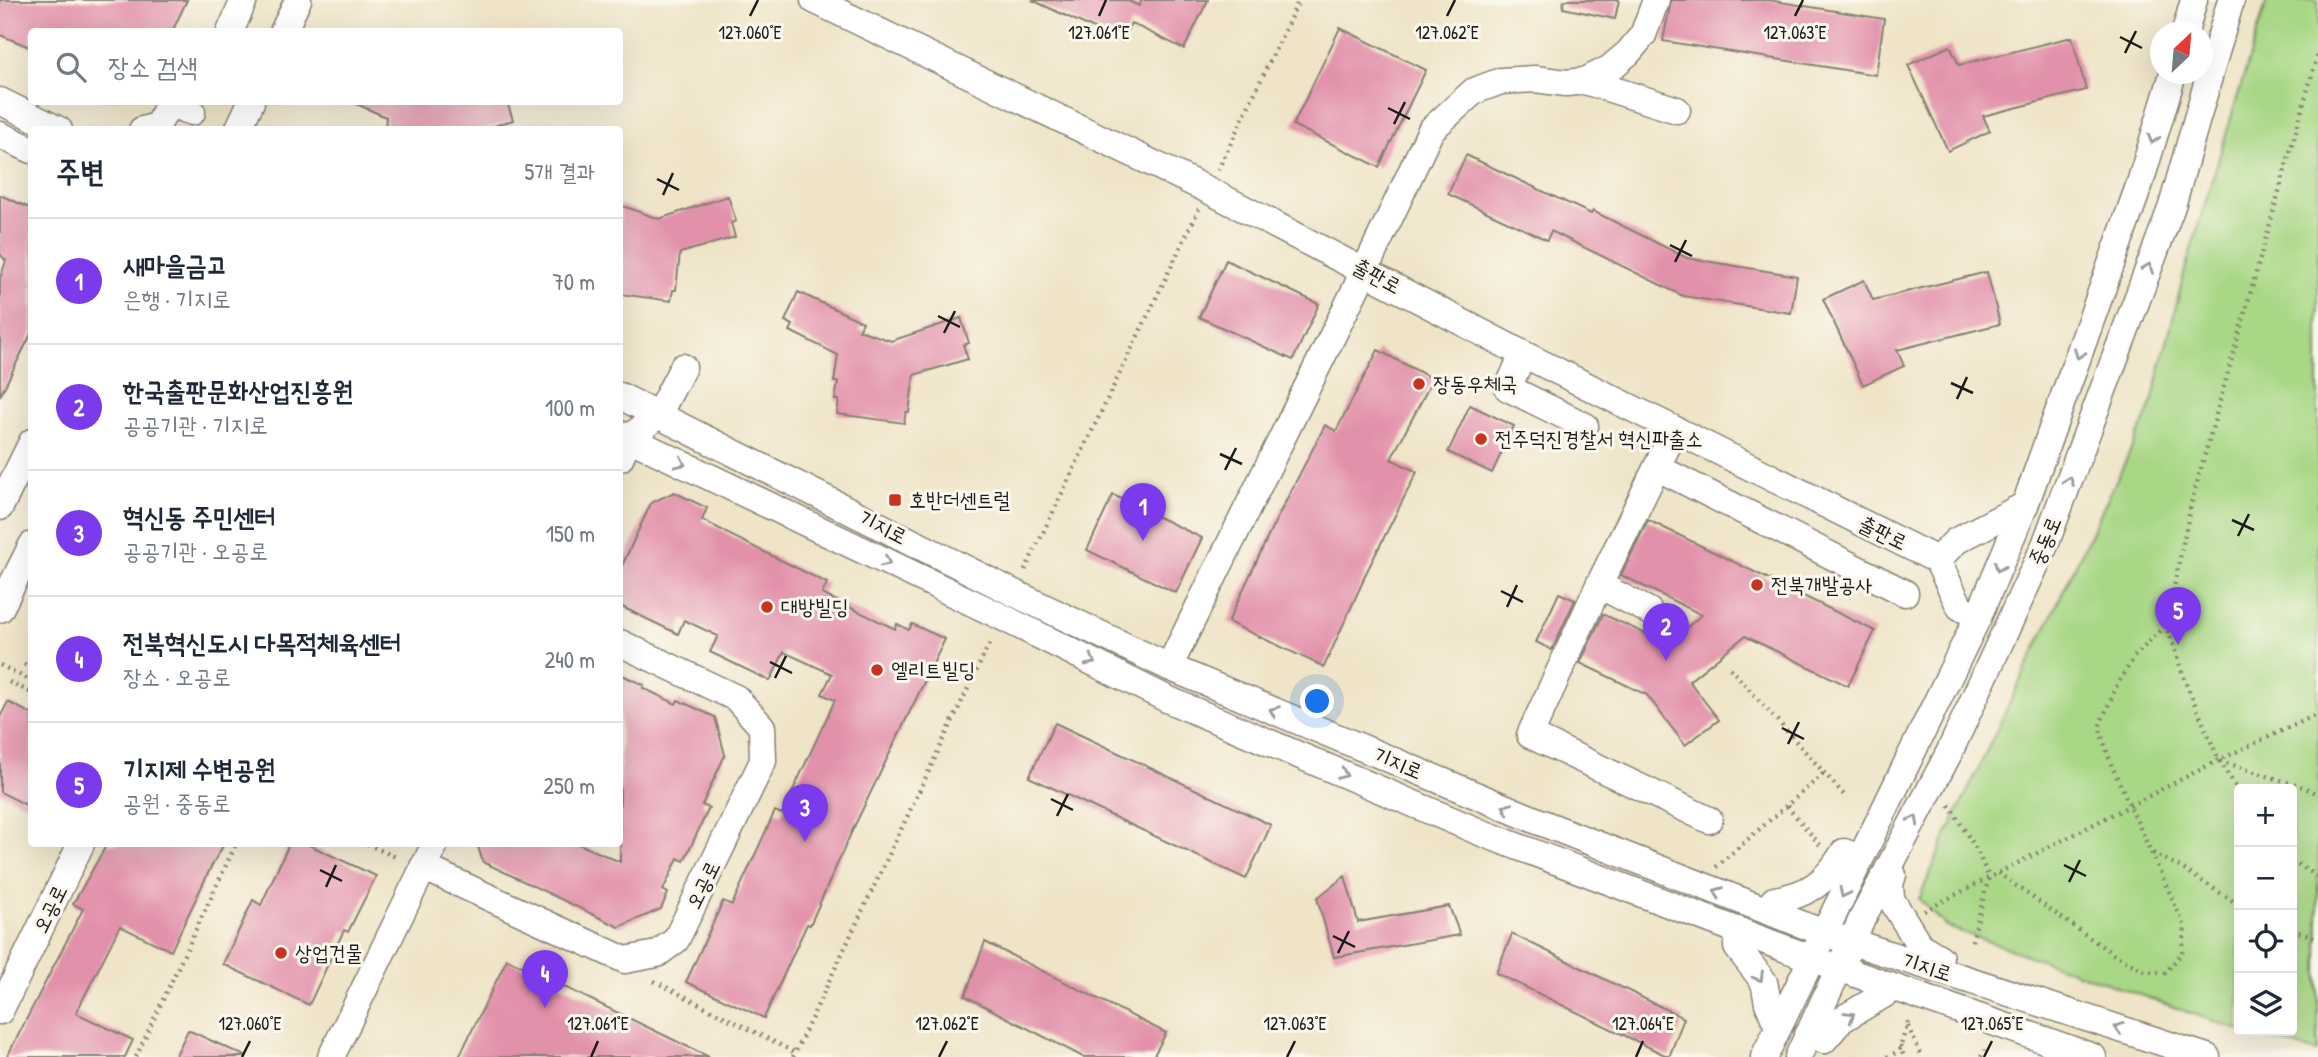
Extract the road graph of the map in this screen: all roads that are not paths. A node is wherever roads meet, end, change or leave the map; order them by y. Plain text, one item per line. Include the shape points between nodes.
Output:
1 (244, 0) edge
2 (298, 0) edge
3 (814, 0) edge
4 (1656, 0) edge
5 (2194, 0) edge
6 (2231, 0) edge
7 (845, 7) edge
8 (2188, 21) edge
9 (232, 28) edge
10 (285, 28) edge
11 (1585, 81) junction
12 (2169, 84) edge
13 (0, 101) edge
14 (168, 105) edge
15 (171, 105) edge
16 (1676, 110) dead end
17 (190, 114) edge
18 (51, 126) edge
19 (157, 126) edge
20 (0, 135) edge
21 (28, 148) edge
22 (1365, 270) junction
23 (1523, 354) junction
24 (683, 367) dead end
25 (623, 398) edge
26 (658, 415) junction
27 (1585, 426) dead end
28 (1675, 430) junction
29 (623, 444) edge
30 (28, 450) edge
31 (1658, 468) junction
32 (2025, 505) junction
33 (0, 507) edge
34 (28, 552) edge
35 (1937, 559) junction
36 (1600, 585) junction
37 (1905, 593) dead end
38 (0, 609) edge
39 (1648, 611) dead end
40 (1978, 617) junction
41 (623, 644) edge
42 (1169, 667) junction
43 (1709, 820) dead end
44 (80, 847) edge
45 (429, 855) edge
46 (1860, 858) junction
47 (1889, 866) junction
48 (1766, 910) junction
49 (1738, 930) junction
50 (1825, 933) junction
51 (1851, 942) junction
52 (1810, 958) junction
53 (1839, 968) junction
54 (1936, 970) junction
55 (1895, 988) junction
56 (0, 1011) edge
57 (1778, 1027) junction
58 (1802, 1046) edge
59 (331, 1057) edge
60 (1764, 1057) edge
61 (2093, 1057) edge
62 (2207, 1057) edge

1 - 9 street
2 - 10 street
3 - 7 street, 출판로
4 - 11 street via 1643,35 1628,53
5 - 8 street
47 -> 6 street, 중동로 via 1949,753 2045,545 2172,206
7 - 22 street, 출판로
11 - 16 street
11 - 22 street via 1501,81 1474,91 1432,130
12 -> 32 street, 중동로 via 2140,183
13 - 18 street
14 - 19 street
15 - 17 street
20 - 21 street
22 - 23 street, 출판로
22 - 42 street
23 - 27 street via 1508,388
23 - 28 street, 출판로
24 - 26 street
25 - 26 street, 기지로
26 - 29 street
26 - 42 street, 기지로
28 - 31 street
28 - 35 street, 출판로
29 -> 49 street, 기지로 via 1169,700 1482,834
30 - 33 street
31 - 36 street
31 - 37 street
32 - 35 street via 1956,541
32 -> 40 street, 중동로
34 - 38 street
35 - 40 street via 1960,607
36 - 39 street
36 - 43 street via 1530,735
40 - 46 street, 중동로
41 - 45 street, 오공로 via 736,698 762,727 763,761 676,940 657,954 625,960
48 -> 42 street, 기지로 via 1540,822
44 - 56 street, 오공로
45 - 59 street, 오공로
46 - 48 street via 1844,852 1834,869 1808,891 1774,900
46 -> 50 street, 중동로
47 - 51 street, 중동로
47 - 54 street via 1891,900 1920,946 1940,958
48 - 50 street, 기지로
49 - 52 street, 기지로
49 -> 57 street via 1737,947 1764,982
50 - 51 street, 기지로
50 - 52 street, 중동로
51 - 53 street, 중동로
51 - 54 street, 기지로
52 - 53 street, 기지로
52 - 57 street, 중동로
53 - 55 street, 기지로
53 - 58 street, 중동로
62 -> 54 street, 기지로
58 -> 55 street via 1824,1040 1841,1020
55 - 61 street, 기지로
57 - 60 street, 중동로

